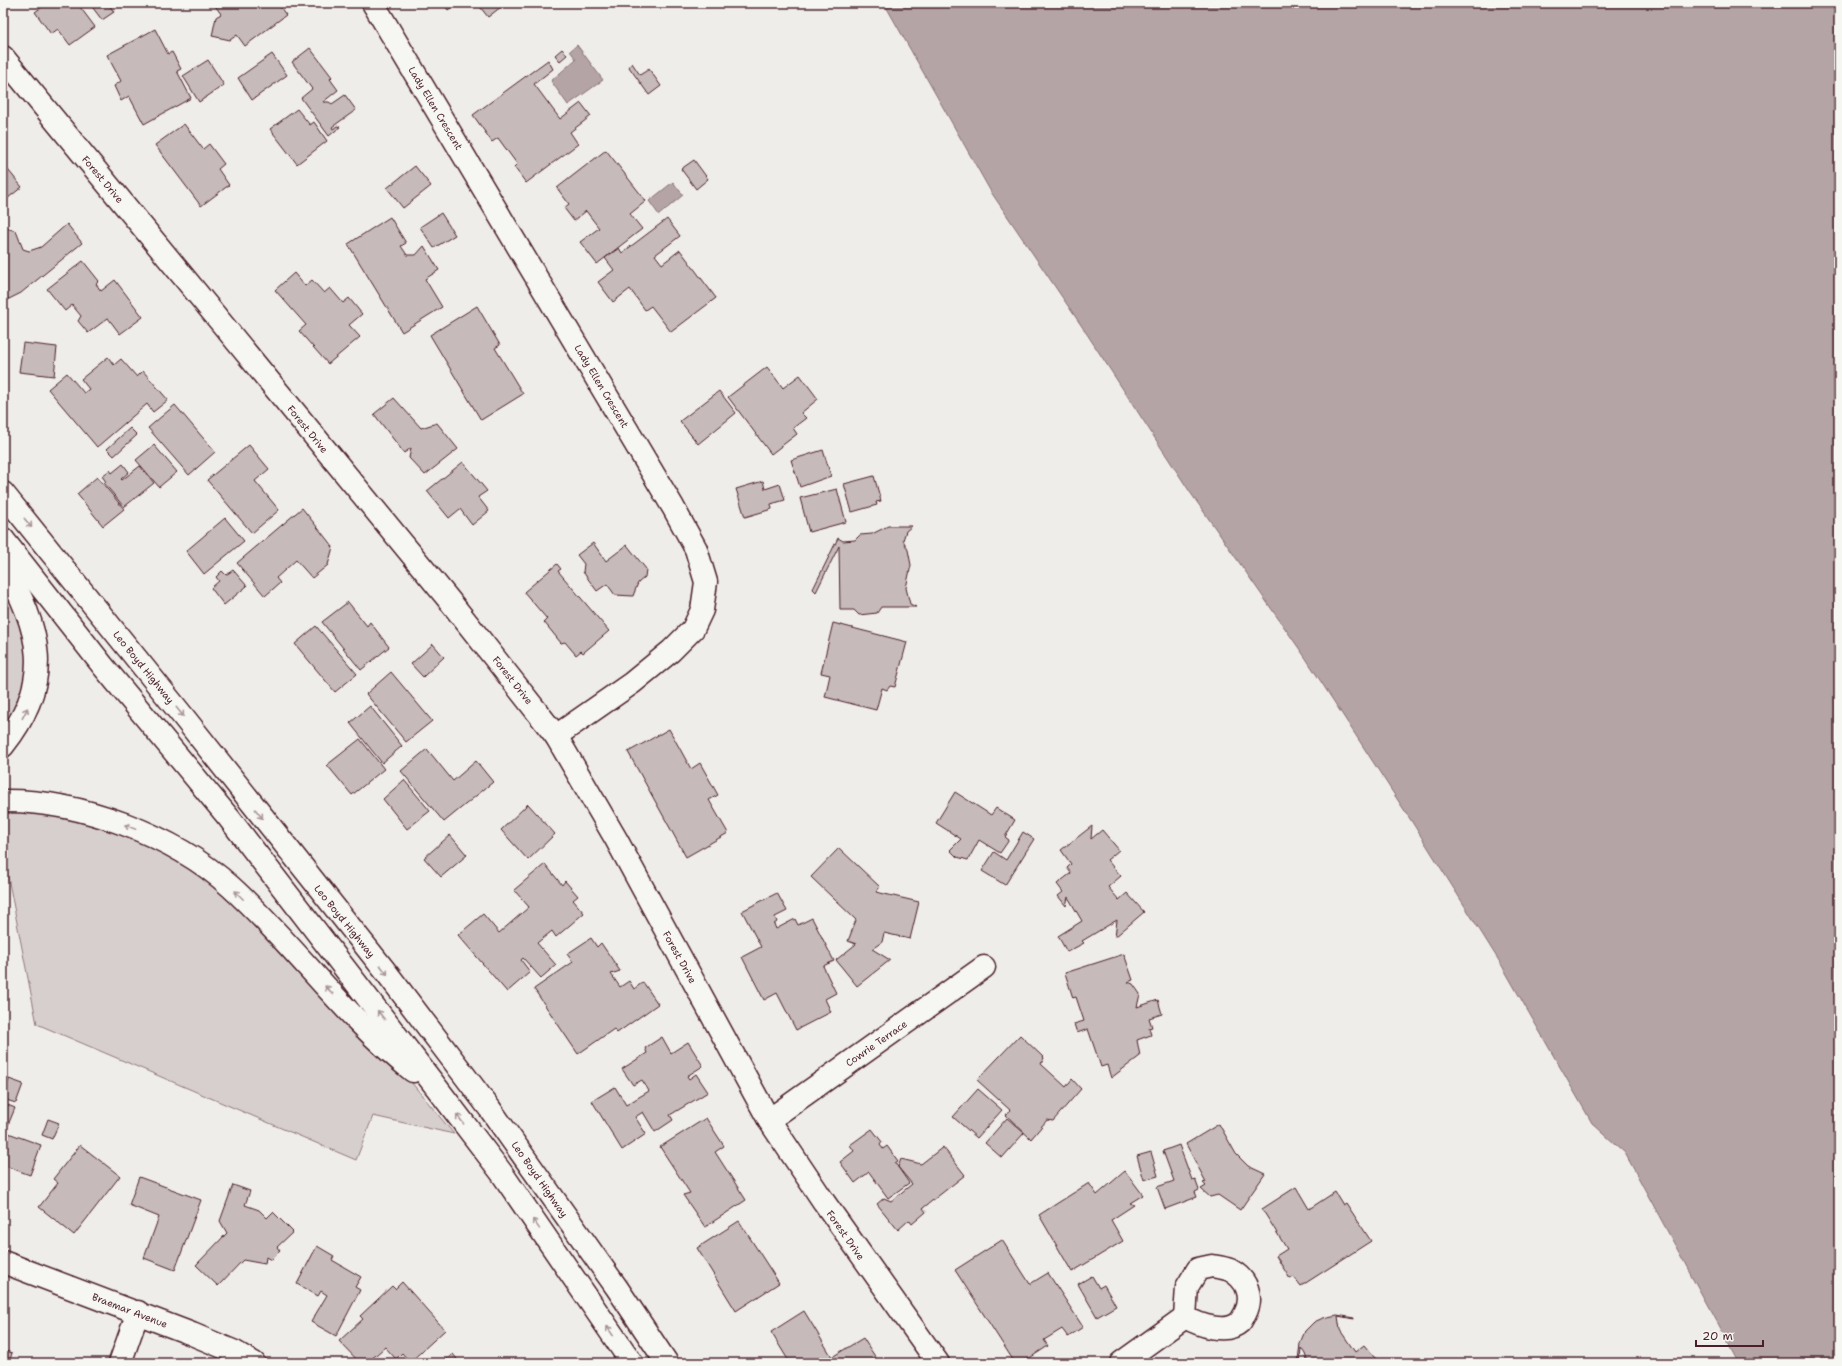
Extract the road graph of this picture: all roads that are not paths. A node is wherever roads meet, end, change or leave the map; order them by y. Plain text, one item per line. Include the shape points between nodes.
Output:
1 (373, 3) edge
2 (3, 57) edge
3 (3, 493) edge
4 (3, 539) edge
5 (3, 563) edge
6 (556, 736) junction
7 (3, 746) edge
8 (3, 801) edge
9 (984, 967) dead end
10 (440, 1092) junction
11 (768, 1120) junction
12 (3, 1262) edge
13 (138, 1312) junction
14 (1185, 1317) dead end
15 (120, 1363) edge
16 (254, 1363) edge
17 (632, 1363) edge
18 (667, 1363) edge
19 (938, 1363) edge
20 (1121, 1363) edge

1 - 6 main road, Lady Ellen Crescent via 672,507 696,549 706,582 702,610 693,629 632,683
2 - 6 main road, Forest Drive via 449,600
3 -> 18 main road, Leo Boyd Highway via 386,972 481,1096
10 -> 4 main road via 229,818 103,666
7 -> 5 main road via 27,710 38,667 31,621 23,599
6 - 11 main road, Forest Drive via 616,839
10 -> 8 main road via 382,1046 230,886 185,854 111,820 50,805
9 - 11 main road, Cowrie Terrace
17 -> 10 main road via 501,1172
11 - 19 main road, Forest Drive via 832,1215
12 - 13 main road, Braemar Avenue
13 - 15 main road
13 - 16 main road, Braemar Avenue via 235,1352
14 - 20 main road

